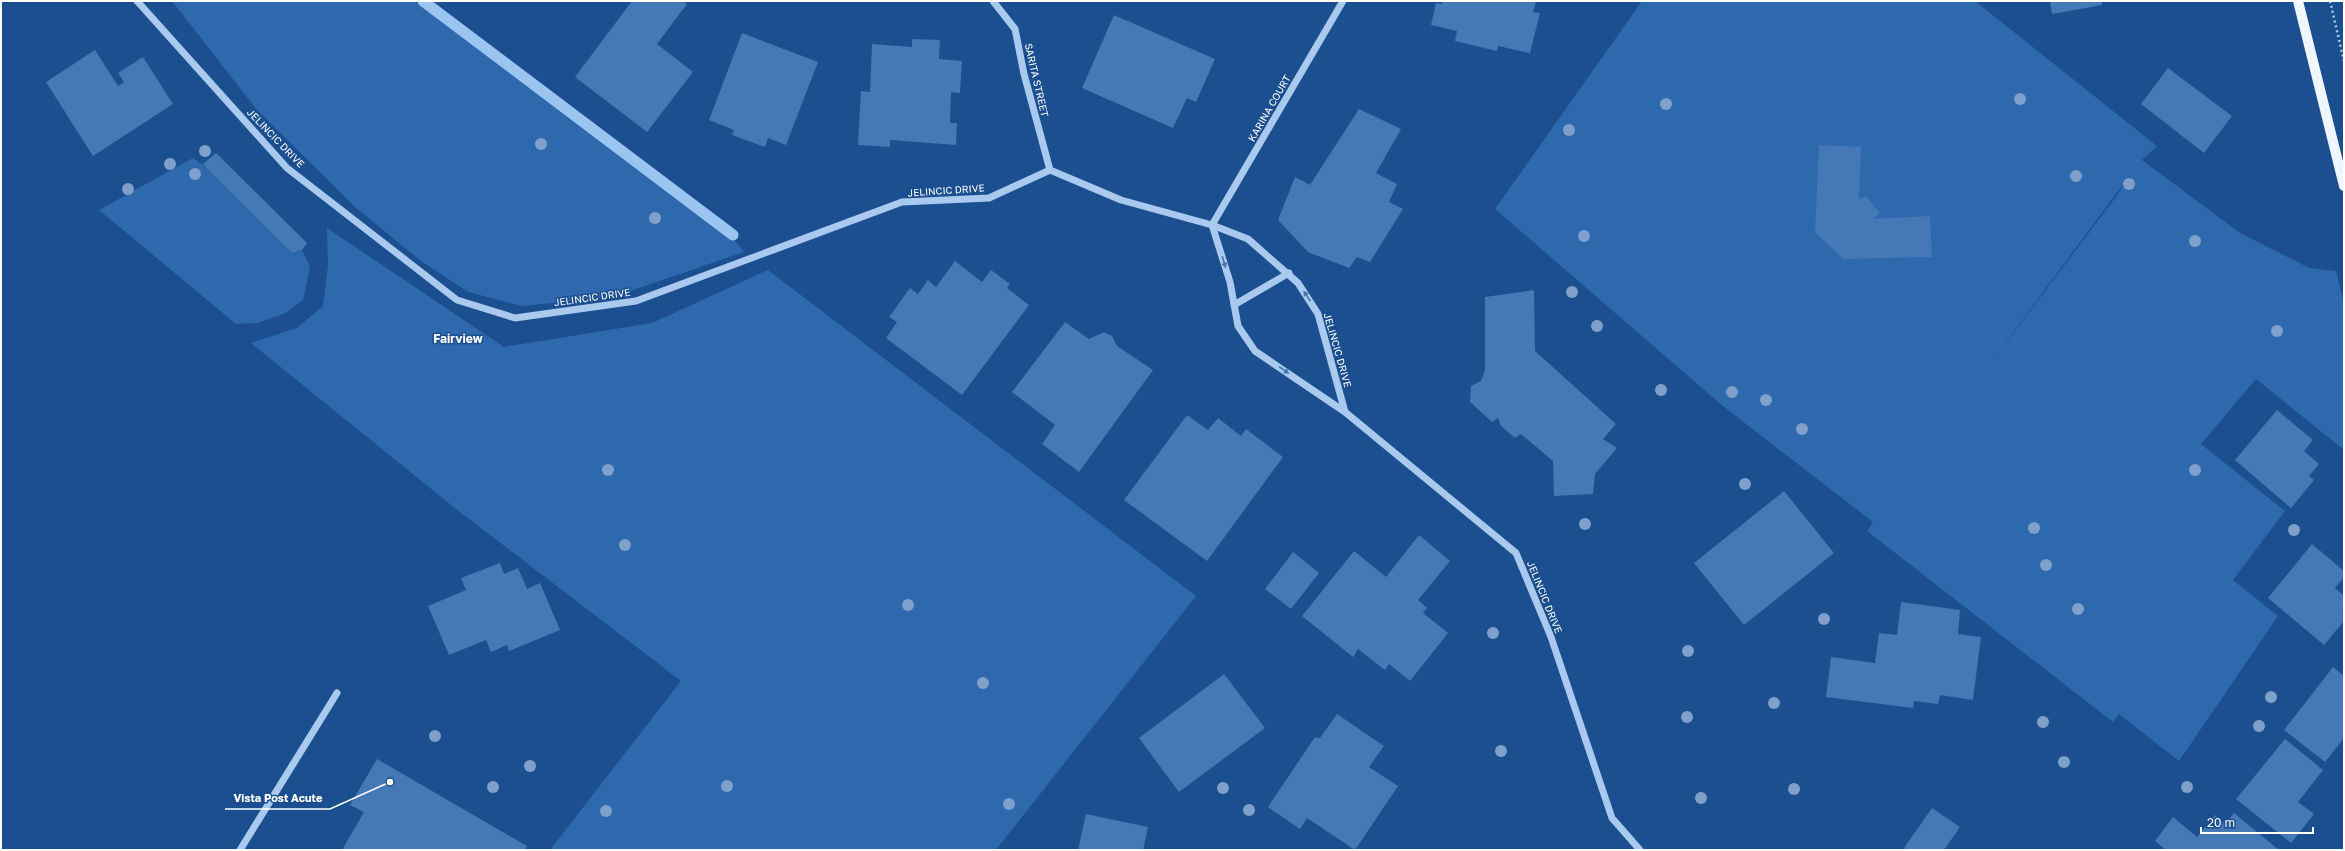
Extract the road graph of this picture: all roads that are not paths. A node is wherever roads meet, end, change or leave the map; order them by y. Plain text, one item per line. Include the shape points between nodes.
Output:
1 (136, 1) edge
2 (993, 1) edge
3 (1343, 1) edge
4 (2298, 1) edge
5 (1050, 170) junction
6 (2344, 186) edge
7 (1212, 225) junction
8 (1289, 274) junction
9 (1234, 305) junction
10 (1345, 412) junction
11 (337, 693) dead end
12 (240, 850) edge
13 (1640, 850) edge

1 - 5 street, JELINCIC DRIVE via 287,168 457,300 515,318 636,301 902,202 989,198
2 - 5 street, SARITA STREET via 1015,29 1024,74
3 - 7 street, KARINA COURT
4 - 6 main road
5 - 7 street, JELINCIC DRIVE via 1121,200
7 - 8 street, JELINCIC DRIVE via 1248,239
7 -> 9 street, JELINCIC DRIVE via 1230,282
8 - 9 street
10 -> 8 street, JELINCIC DRIVE via 1318,314 1298,283
9 -> 10 street, JELINCIC DRIVE via 1238,326 1255,351
10 - 13 street, JELINCIC DRIVE via 1516,553 1551,637 1612,818
11 - 12 street

